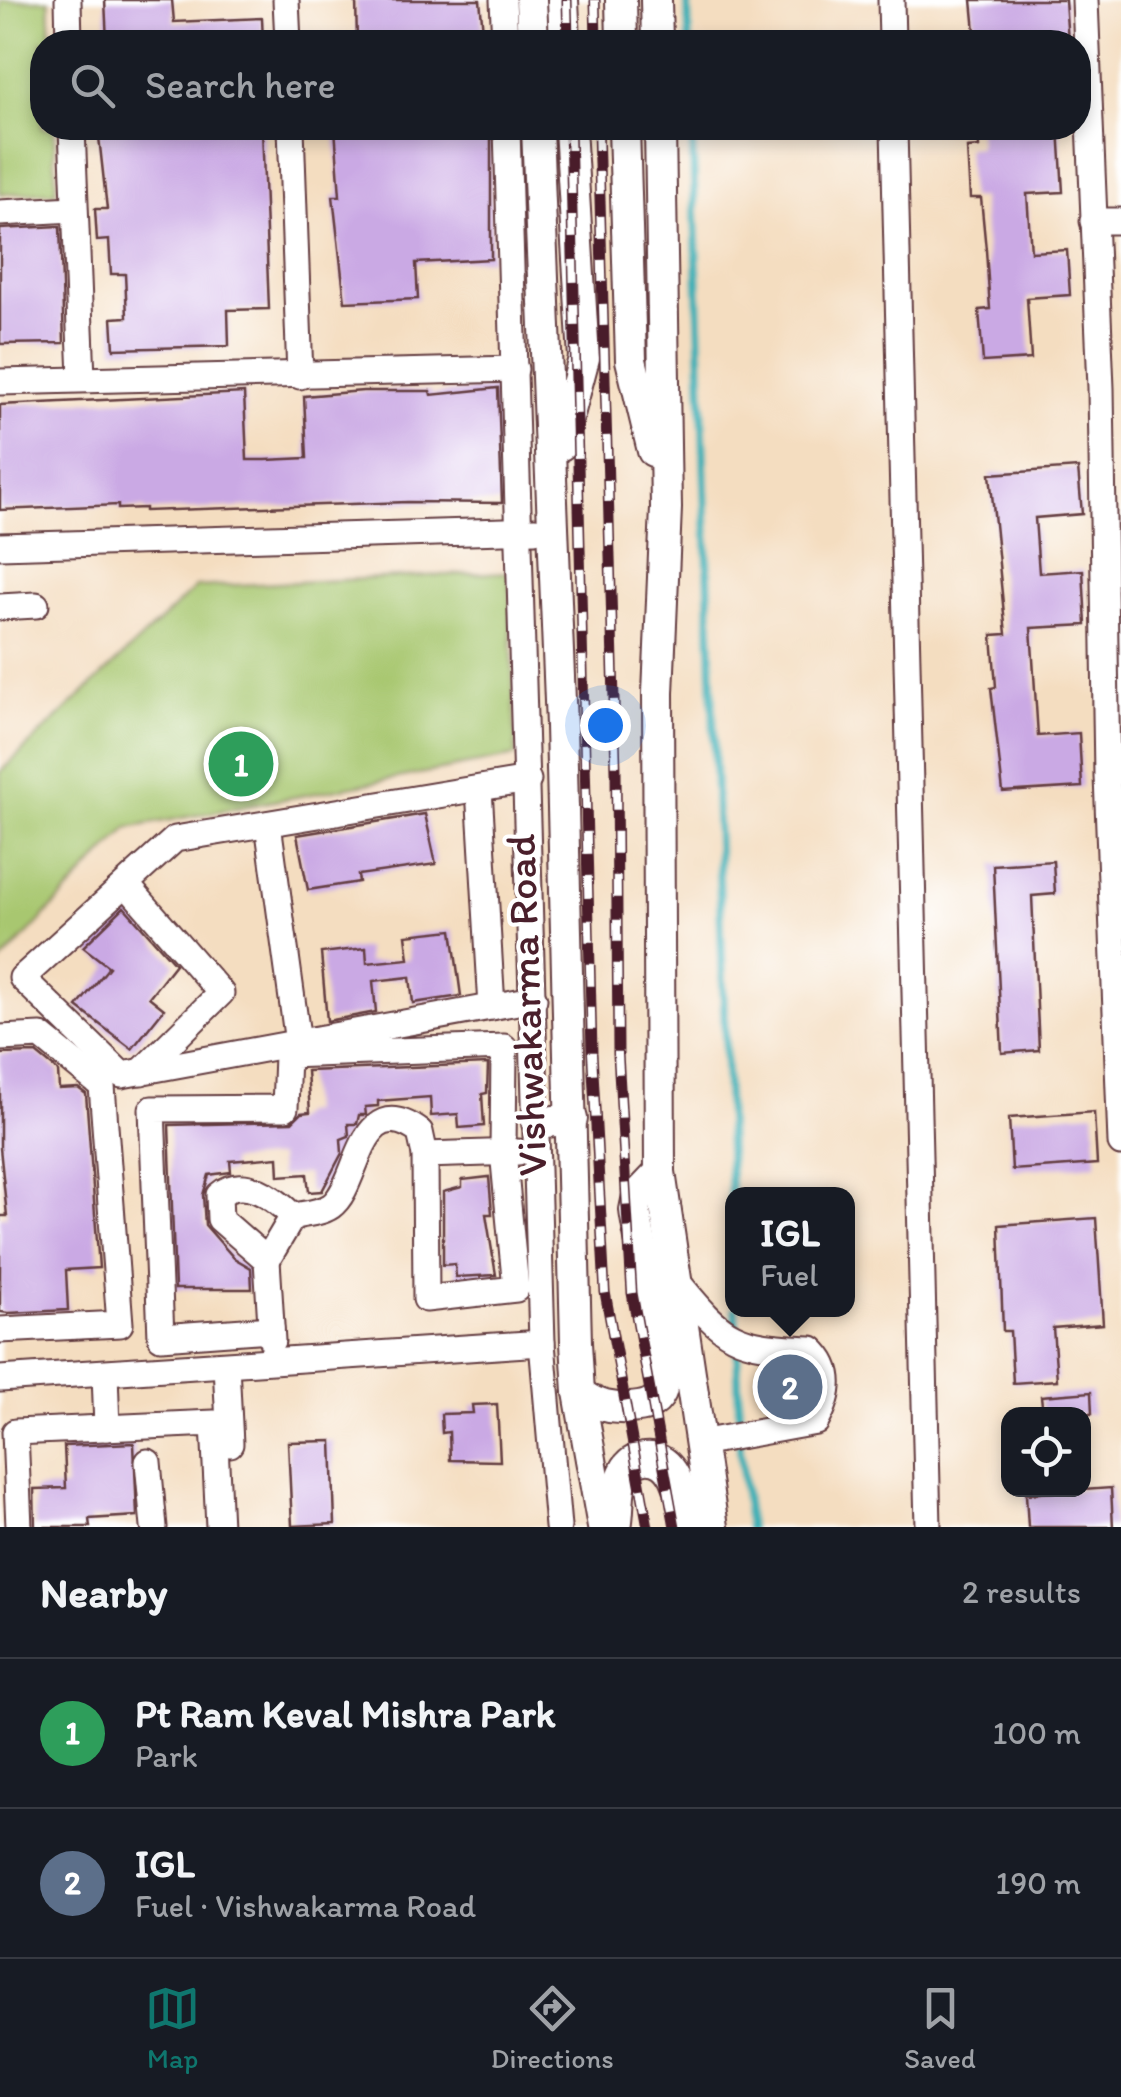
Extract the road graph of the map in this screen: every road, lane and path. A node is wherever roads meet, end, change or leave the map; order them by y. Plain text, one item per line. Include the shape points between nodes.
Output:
1 (68, 0) edge
2 (286, 0) edge
3 (503, 0) edge
4 (530, 0) edge
5 (563, 0) edge
6 (621, 0) edge
7 (656, 0) edge
8 (892, 0) edge
9 (1085, 0) edge
10 (69, 30) edge
11 (287, 30) edge
12 (504, 30) edge
13 (531, 30) edge
14 (564, 30) edge
15 (622, 30) edge
16 (657, 30) edge
17 (892, 30) edge
18 (1086, 30) edge
19 (72, 140) edge
20 (291, 140) edge
21 (507, 140) edge
22 (537, 140) edge
23 (571, 140) edge
24 (624, 140) edge
25 (660, 140) edge
26 (894, 140) edge
27 (1090, 140) edge
28 (74, 209) junction
29 (0, 213) edge
30 (1121, 220) edge
31 (1093, 222) junction
32 (515, 369) junction
33 (300, 376) junction
34 (82, 378) junction
35 (0, 382) edge
36 (1111, 388) edge
37 (553, 477) junction
38 (666, 508) junction
39 (520, 529) junction
40 (554, 530) junction
41 (0, 546) edge
42 (36, 604) dead end
43 (0, 607) edge
44 (1114, 776) edge
45 (504, 784) junction
46 (268, 824) junction
47 (126, 884) junction
48 (1119, 952) edge
49 (534, 999) junction
50 (492, 1008) junction
51 (0, 1038) edge
52 (298, 1043) junction
53 (141, 1072) junction
54 (572, 1119) junction
55 (537, 1122) junction
56 (1121, 1143) edge
57 (502, 1150) junction
58 (538, 1153) junction
59 (424, 1155) junction
60 (660, 1172) junction
61 (293, 1216) junction
62 (266, 1260) junction
63 (676, 1280) junction
64 (270, 1328) junction
65 (0, 1330) edge
66 (542, 1343) junction
67 (274, 1361) junction
68 (226, 1364) junction
69 (106, 1372) junction
70 (0, 1378) edge
71 (580, 1392) junction
72 (107, 1428) junction
73 (700, 1443) junction
74 (148, 1462) dead end
75 (19, 1527) edge
76 (154, 1527) edge
77 (218, 1527) edge
78 (234, 1527) edge
79 (558, 1527) edge
80 (603, 1527) edge
81 (616, 1527) edge
82 (688, 1527) edge
83 (713, 1527) edge
84 (928, 1527) edge

1 - 10 street
2 - 11 street
3 - 12 street
4 - 13 main road
5 - 14 main road
6 - 15 main road
7 - 16 main road
8 - 17 street
9 - 18 street
19 - 28 street
20 - 33 street
21 - 32 street
22 - 37 main road
23 - 37 main road via 584,358
24 - 38 main road via 631,360
25 - 38 main road
26 - 84 street
27 - 31 street
28 - 29 street
28 - 34 street
30 - 31 street
31 - 36 street
32 - 33 street
32 - 39 street
33 - 34 street
34 - 35 street
36 - 44 street
37 - 40 main road, Vishwakarma Road
38 - 60 main road via 658,712
39 - 40 street
39 - 41 street
39 - 45 street
40 - 54 main road, Vishwakarma Road
42 - 43 street
44 - 48 street
45 - 46 street
45 - 49 street
45 - 50 street
46 - 47 street via 175,839
46 - 52 street
47 - 53 street via 221,993
47 - 53 street via 22,978 122,1075
48 - 56 street
49 - 50 street
49 - 55 street
50 - 52 street
51 - 65 street via 41,1036 102,1086 120,1324
52 - 53 street
54 - 55 main road
54 - 71 main road, Vishwakarma Road
55 - 58 street
57 - 58 street
57 - 59 street
57 - 59 street via 516,1289 426,1299
57 - 64 street via 504,1046 288,1055 286,1108 152,1109 161,1337
58 - 66 street
59 - 61 street via 420,1132 408,1122 381,1124 364,1139 346,1190 329,1208
60 - 63 main road
60 - 71 main road via 638,1196 636,1210 665,1366 660,1395 649,1406 624,1408 589,1401
61 - 62 street
61 - 62 street via 249,1187 218,1195 220,1219
62 - 64 street
63 - 73 main road
63 - 73 street via 736,1340 812,1349 826,1366 829,1385 816,1422
64 - 67 street
66 - 67 street
66 - 79 street
67 - 68 street
68 - 69 street
68 - 78 street
69 - 70 street
69 - 72 street
71 - 80 main road, Vishwakarma Road
72 - 75 street via 15,1432
72 - 77 street via 214,1423
73 - 83 main road
74 - 76 street
81 - 82 main road via 624,1472 648,1458 674,1474

